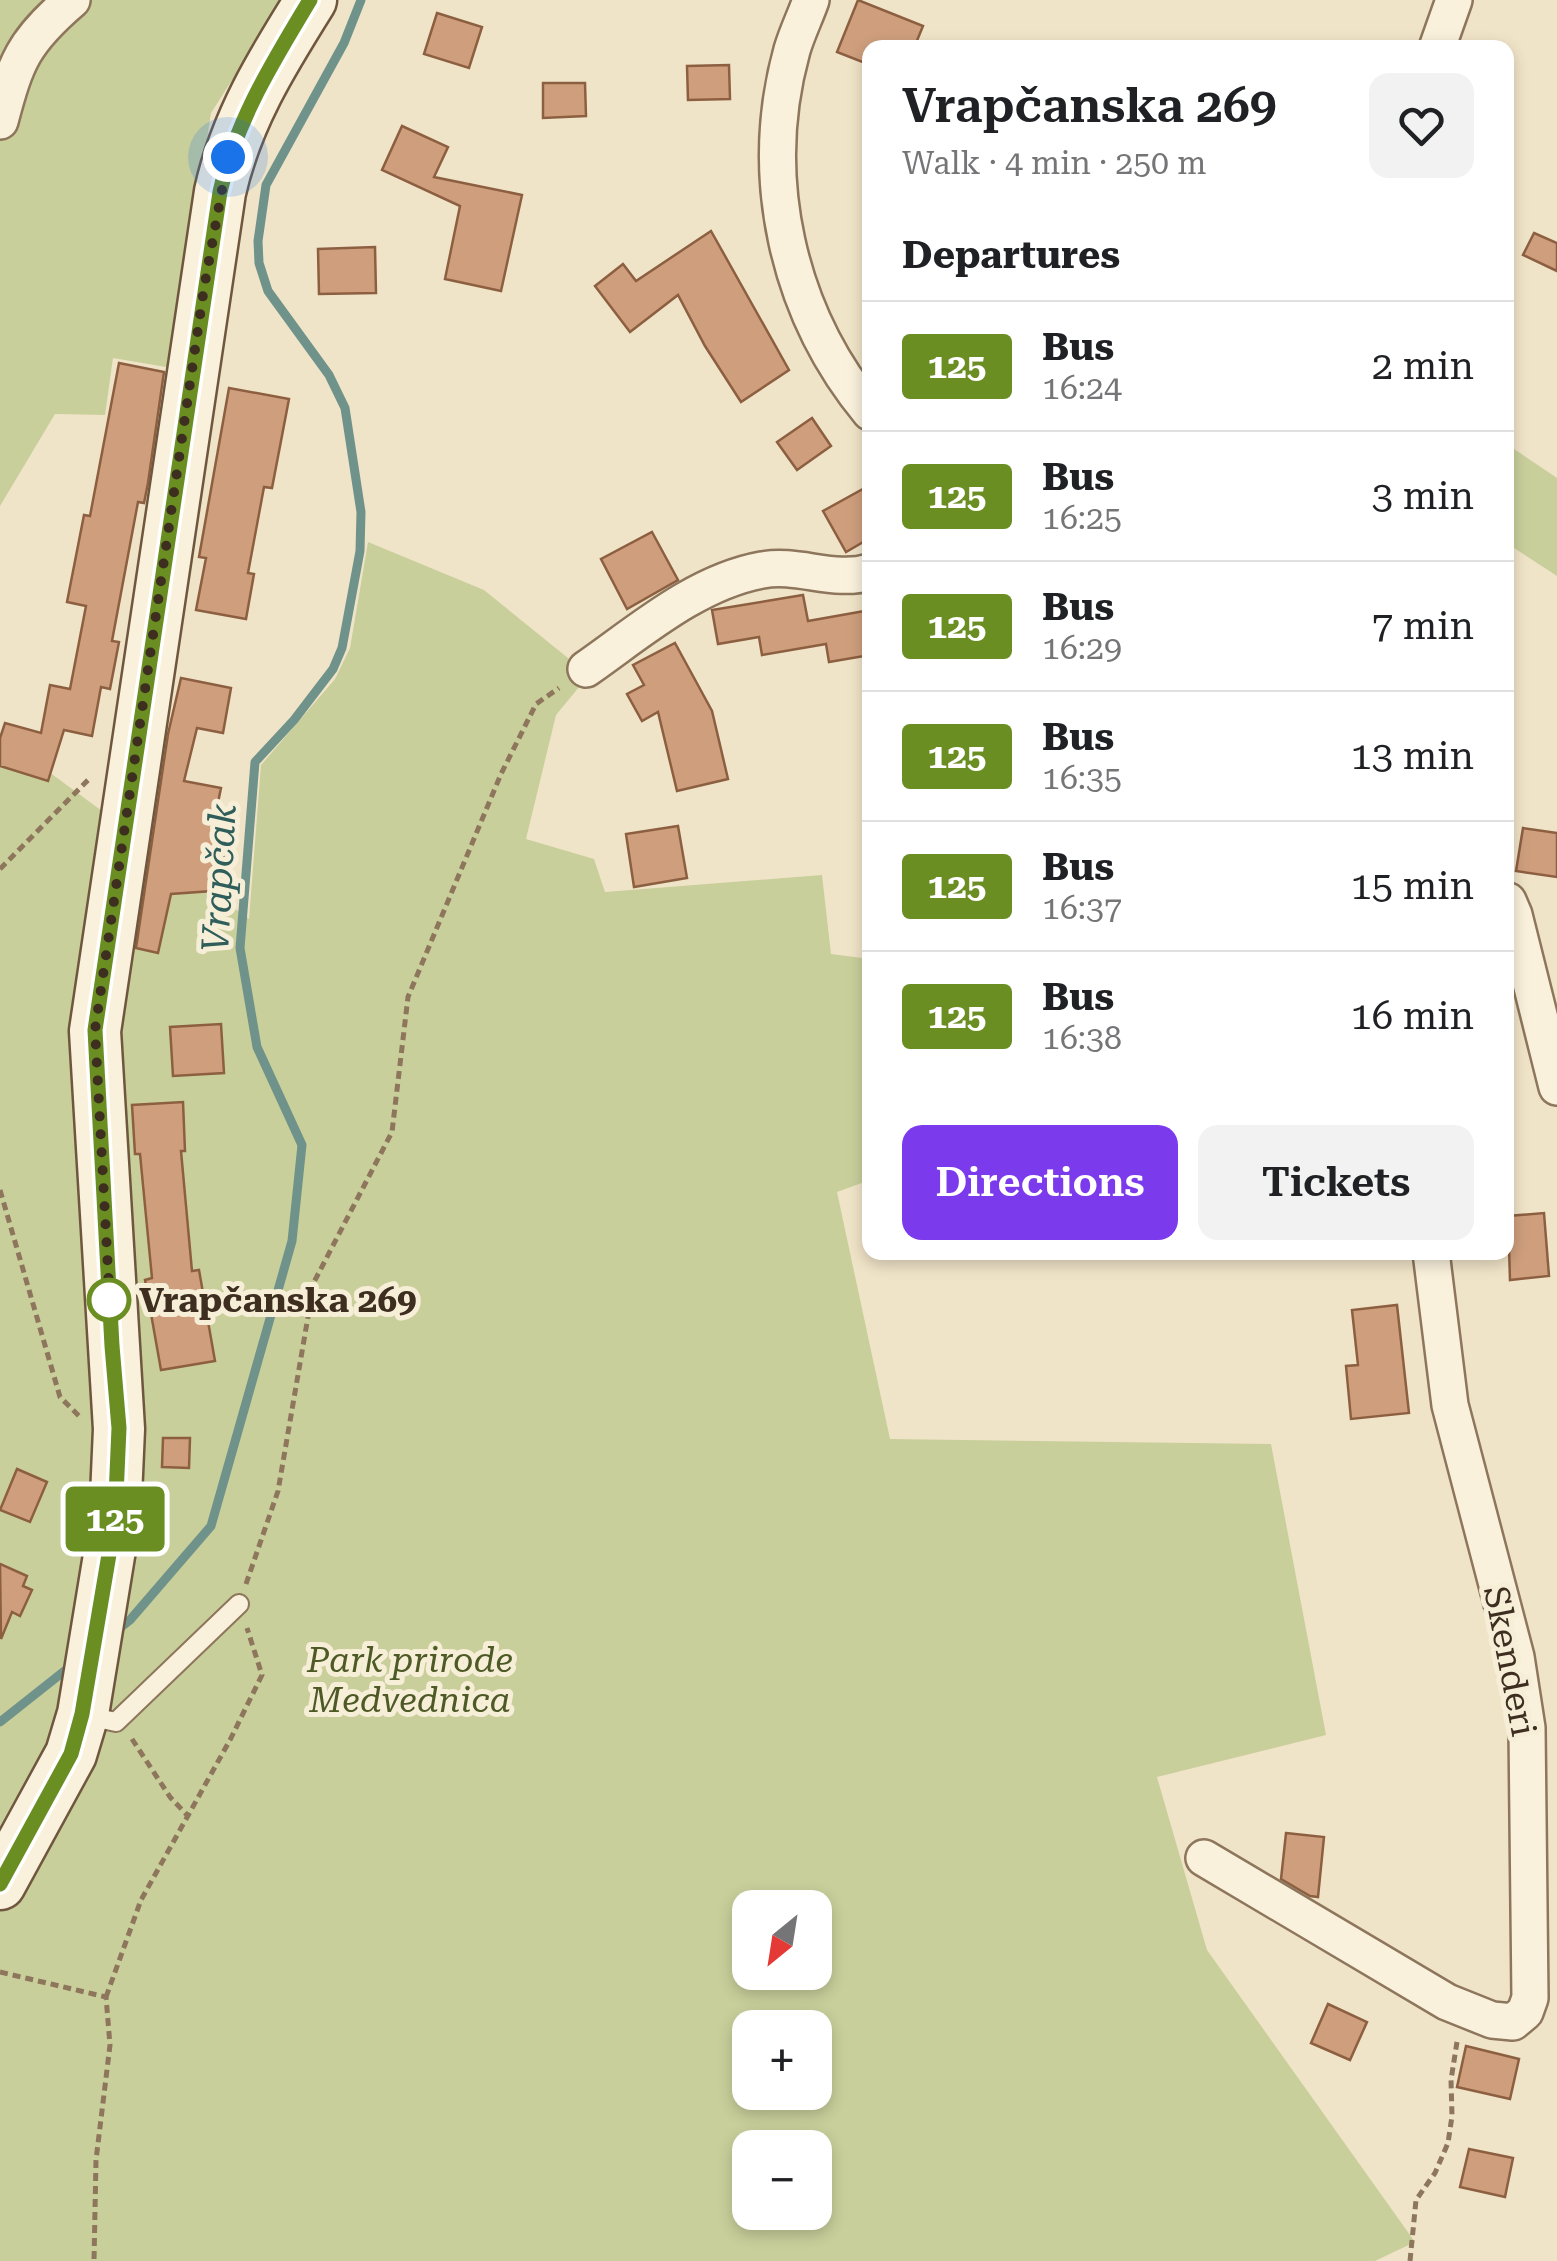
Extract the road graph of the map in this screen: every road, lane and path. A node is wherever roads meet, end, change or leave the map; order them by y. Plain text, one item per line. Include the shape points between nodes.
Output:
1 (72, 0) edge
2 (310, 0) edge
3 (811, 0) edge
4 (1454, 0) edge
5 (1440, 40) edge
6 (0, 121) edge
7 (862, 402) edge
8 (862, 573) edge
9 (586, 670) joint
10 (96, 772) dead end
11 (0, 870) edge
12 (1514, 927) edge
13 (1557, 1087) edge
14 (0, 1190) edge
15 (1432, 1260) edge
16 (81, 1418) dead end
17 (238, 1604) junction
18 (88, 1716) junction
19 (188, 1816) junction
20 (1204, 1858) dead end
21 (0, 1884) edge
22 (0, 1972) edge
23 (106, 1997) junction
24 (1466, 2010) junction
25 (94, 2261) edge
26 (1410, 2261) edge

1 - 6 street via 15,66
2 - 18 street via 258,85 220,192 95,1030 119,1428 115,1519
3 - 7 street via 792,51 780,122 781,225 830,354
4 - 5 street
8 - 9 street via 780,568 730,580 676,606
9 - 17 path via 536,704 408,997 392,1132 314,1282 278,1491
10 - 11 path
12 - 13 street
14 - 16 path via 60,1397
15 - 24 street, Skenderi via 1450,1405 1516,1657 1526,1728 1530,1998 1513,2022
17 - 18 lane
17 - 19 path via 262,1675
18 - 19 path via 135,1742
18 - 21 street
19 - 23 path via 141,1900
20 - 24 street, Skenderi
22 - 23 path
23 - 25 path via 110,2045 96,2160
24 - 26 path via 1451,2080 1448,2143 1416,2200

